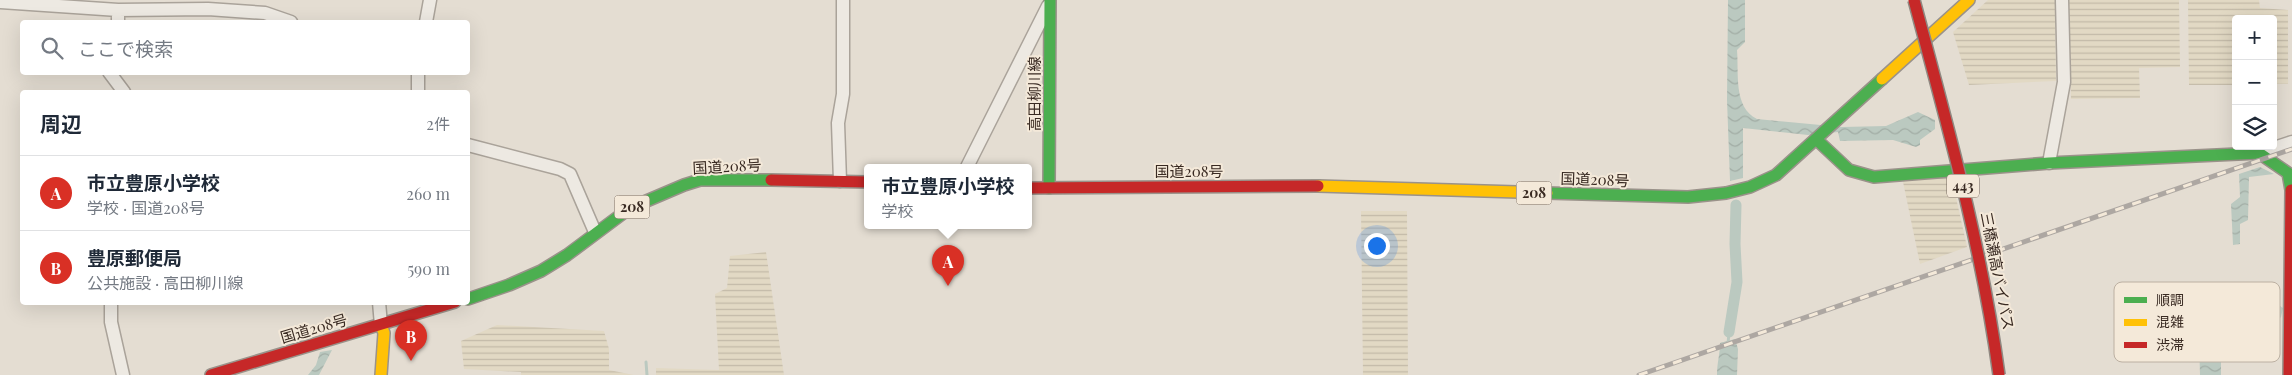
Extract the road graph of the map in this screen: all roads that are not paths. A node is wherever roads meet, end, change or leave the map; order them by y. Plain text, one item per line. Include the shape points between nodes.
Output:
1 (430, 0) edge
2 (844, 0) edge
3 (1914, 0) edge
4 (1969, 0) edge
5 (2062, 0) edge
6 (1050, 1) edge
7 (0, 2) edge
8 (208, 5) edge
9 (118, 16) edge
10 (285, 20) edge
11 (426, 20) edge
12 (111, 75) edge
13 (418, 75) edge
14 (122, 90) edge
15 (418, 90) edge
16 (1817, 140) junction
17 (2292, 142) edge
18 (470, 146) edge
19 (2259, 153) junction
20 (2048, 163) junction
21 (968, 164) edge
22 (2290, 173) edge
23 (835, 181) junction
24 (864, 182) edge
25 (1032, 188) edge
26 (1049, 188) junction
27 (595, 232) junction
28 (2291, 256) edge
29 (470, 298) edge
30 (2291, 298) edge
31 (111, 305) edge
32 (379, 305) edge
33 (445, 305) edge
34 (381, 325) junction
35 (2291, 326) edge
36 (123, 375) edge
37 (211, 375) edge
38 (381, 375) edge
39 (1999, 375) edge
40 (2290, 375) edge

1 - 11 street
2 - 23 street via 844,94 838,123
3 - 39 main road, 三橋瀬高バイパス / 443, bridge via 1971,218 1994,329
4 - 16 main road, 国道208号 / 208
5 - 20 street via 2064,82
6 - 21 street
6 - 26 main road, 高田柳川線
7 - 9 street
8 - 9 street
8 - 10 street via 265,13
12 - 14 street
13 - 15 street
16 - 20 main road via 1849,170 1874,176
16 - 26 main road, 国道208号 / 208 via 1776,175 1722,196 1313,186
17 - 19 street
18 - 27 street via 570,174
19 - 20 main road
19 - 22 main road
22 - 28 main road
23 - 24 main road, 国道208号 / 208
23 - 27 main road, 国道208号 / 208 via 700,180 630,208
25 - 26 main road, 国道208号 / 208
27 - 29 main road, 国道208号 / 208 via 567,256 541,271
28 - 30 main road
30 - 35 main road
31 - 36 street via 111,322
32 - 34 street
33 - 34 main road, 国道208号
34 - 37 main road, 国道208号
34 - 38 main road via 384,334
35 - 40 main road

